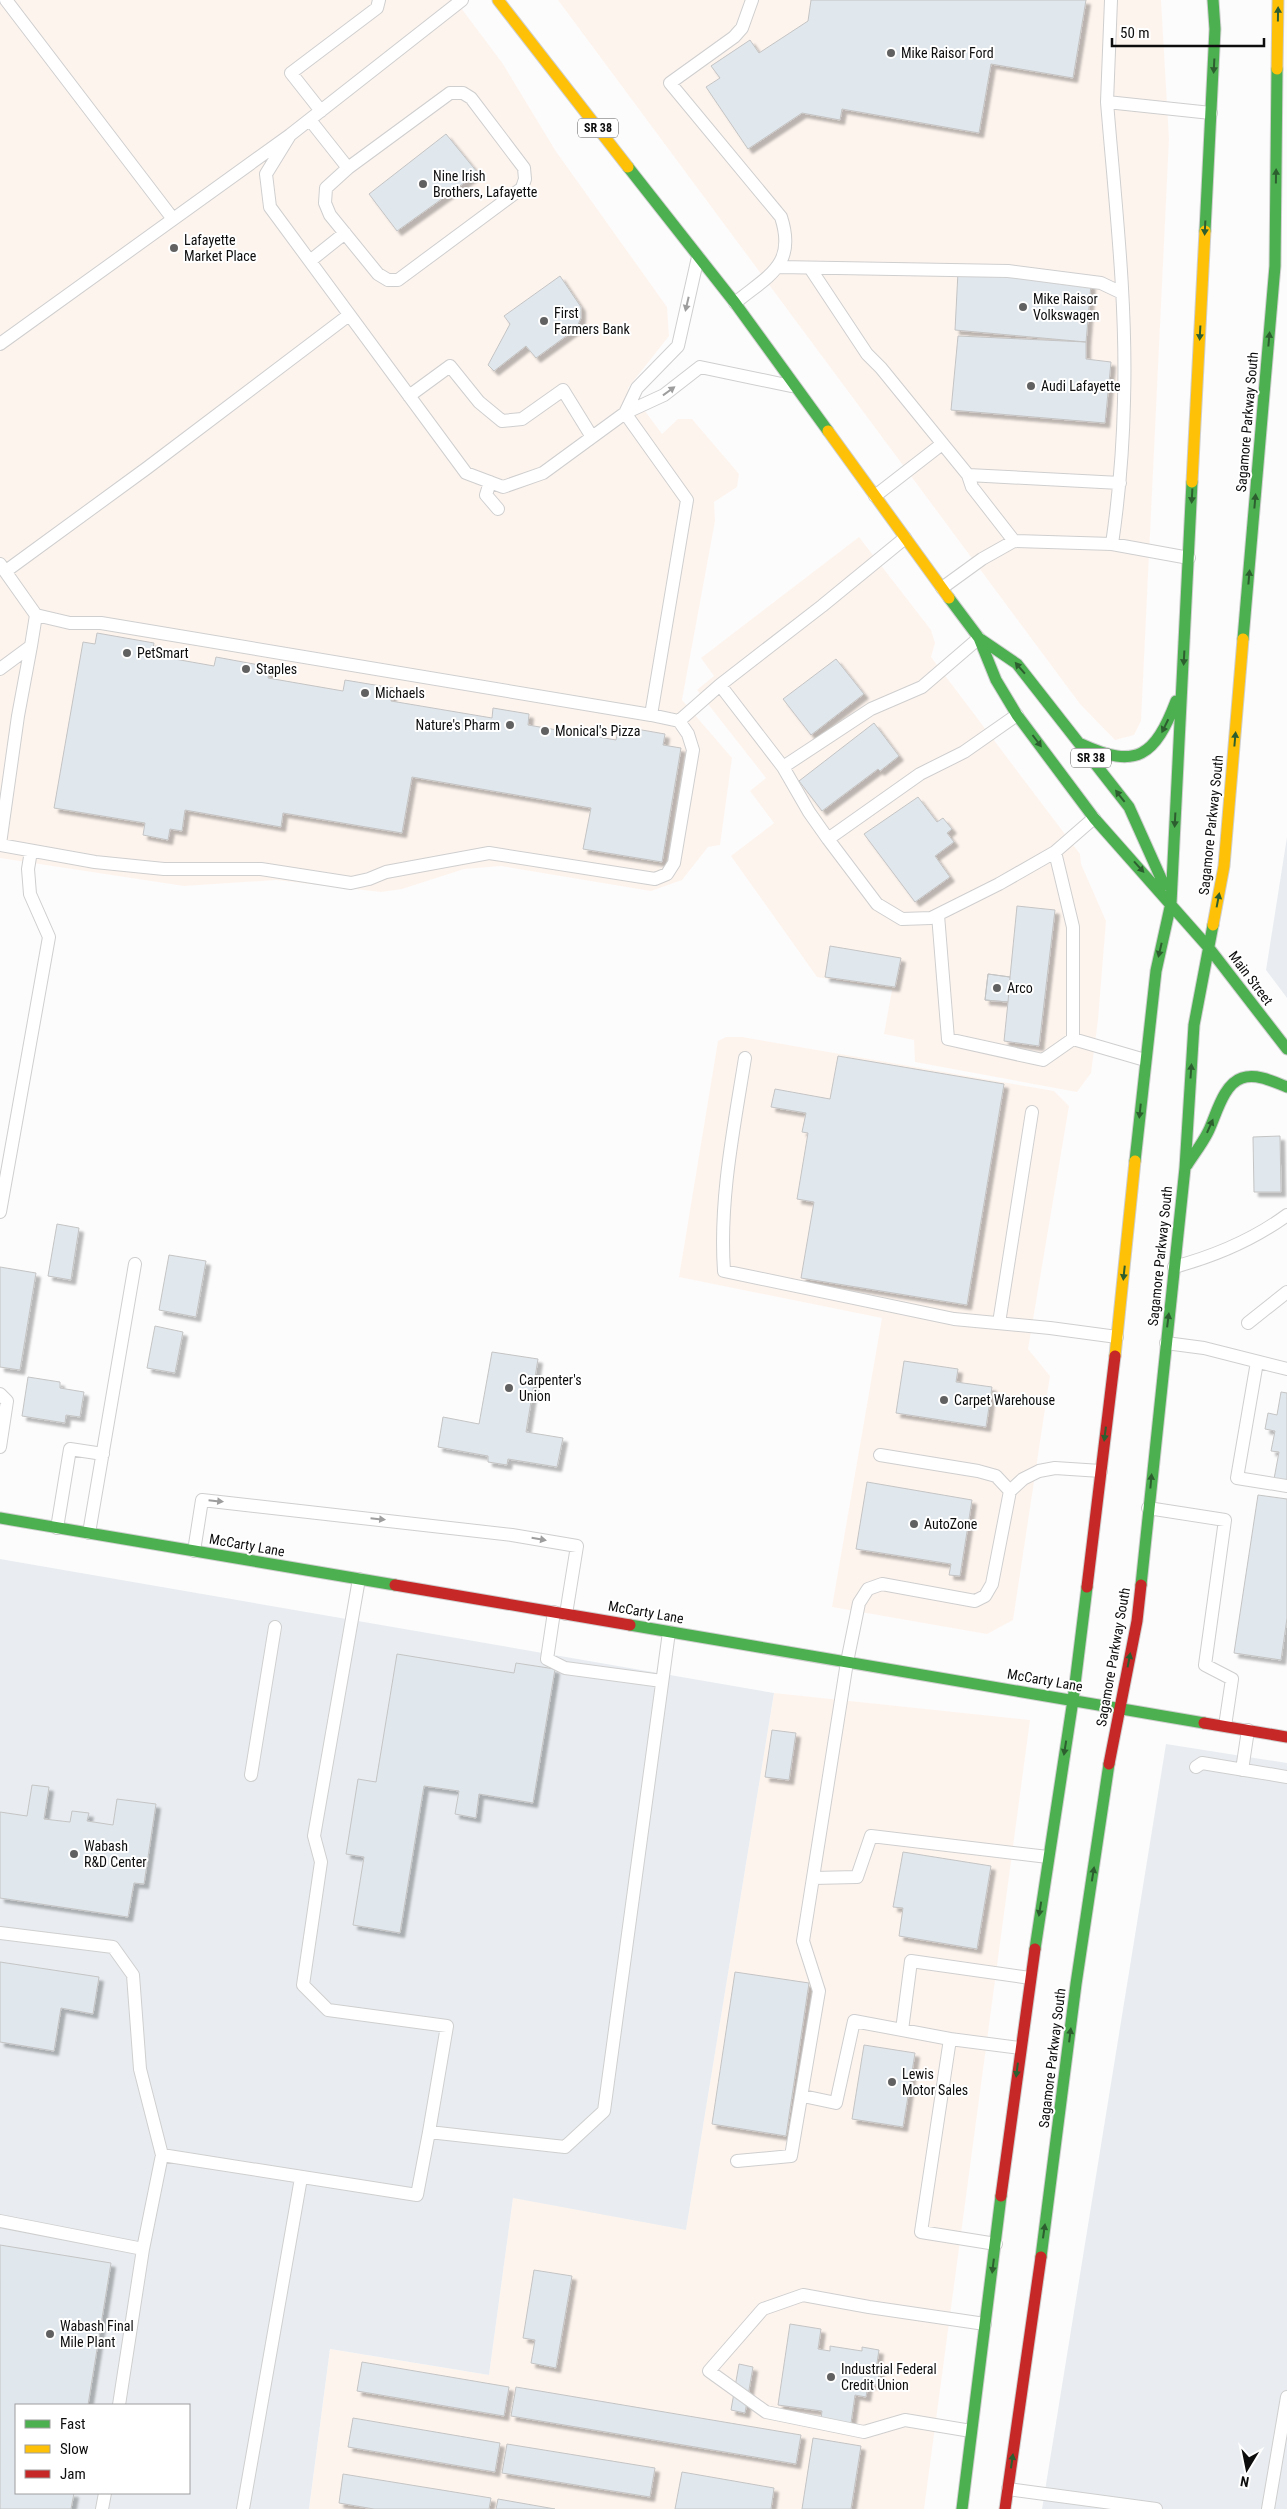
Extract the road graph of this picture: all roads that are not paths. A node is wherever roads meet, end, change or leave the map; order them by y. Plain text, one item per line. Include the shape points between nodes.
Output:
1 (6, 0) edge
2 (379, 0) edge
3 (462, 0) edge
4 (498, 0) edge
5 (752, 0) edge
6 (1111, 0) edge
7 (1213, 0) edge
8 (1278, 0) edge
9 (1107, 102) junction
10 (321, 111) junction
11 (1211, 113) junction
12 (310, 120) junction
13 (290, 135) junction
14 (348, 168) junction
15 (173, 219) junction
16 (345, 233) junction
17 (698, 257) junction
18 (310, 262) junction
19 (779, 267) junction
20 (810, 268) junction
21 (1122, 293) junction
22 (734, 304) junction
23 (349, 314) junction
24 (0, 344) edge
25 (795, 387) junction
26 (409, 396) junction
27 (625, 413) junction
28 (592, 437) junction
29 (942, 444) junction
30 (968, 475) junction
31 (490, 482) junction
32 (1120, 482) junction
33 (875, 496) junction
34 (498, 509) dead end
35 (905, 538) junction
36 (1014, 541) junction
37 (1112, 544) junction
38 (1189, 558) junction
39 (3, 567) edge
40 (942, 588) junction
41 (36, 615) junction
42 (978, 638) junction
43 (31, 646) junction
44 (0, 669) edge
45 (1182, 681) junction
46 (720, 685) junction
47 (650, 714) junction
48 (1017, 715) junction
49 (679, 721) junction
50 (1078, 743) junction
51 (783, 767) junction
52 (1094, 818) junction
53 (828, 839) junction
54 (0, 845) edge
55 (31, 851) junction
56 (1055, 852) junction
57 (1171, 903) junction
58 (938, 915) junction
59 (1209, 948) junction
60 (1073, 1039) junction
61 (1287, 1049) edge
62 (745, 1058) dead end
63 (1145, 1060) junction
64 (1287, 1087) edge
65 (1032, 1112) dead end
66 (1185, 1168) junction
67 (0, 1212) edge
68 (1287, 1215) edge
69 (135, 1264) dead end
70 (1174, 1267) junction
71 (1287, 1292) edge
72 (999, 1323) junction
73 (1248, 1323) dead end
74 (1118, 1337) junction
75 (1166, 1343) junction
76 (1257, 1362) junction
77 (1287, 1369) edge
78 (0, 1394) edge
79 (0, 1447) edge
80 (103, 1454) junction
81 (880, 1455) dead end
82 (1101, 1471) junction
83 (1287, 1486) edge
84 (1010, 1491) junction
85 (1148, 1508) junction
86 (0, 1518) edge
87 (56, 1528) junction
88 (89, 1534) junction
89 (194, 1551) junction
90 (359, 1579) junction
91 (560, 1613) junction
92 (275, 1627) dead end
93 (669, 1632) junction
94 (847, 1662) junction
95 (662, 1681) junction
96 (1073, 1700) junction
97 (1120, 1708) junction
98 (1225, 1726) junction
99 (1248, 1730) junction
100 (1287, 1737) edge
101 (1196, 1767) dead end
102 (1242, 1770) junction
103 (251, 1775) dead end
104 (1287, 1777) edge
105 (1048, 1857) junction
106 (813, 1878) junction
107 (0, 1933) edge
108 (1030, 1978) junction
109 (902, 2030) junction
110 (950, 2038) junction
111 (1020, 2048) junction
112 (803, 2096) junction
113 (429, 2132) junction
114 (162, 2155) junction
115 (736, 2161) dead end
116 (300, 2178) junction
117 (0, 2220) edge
118 (996, 2244) junction
119 (143, 2249) junction
120 (985, 2324) junction
121 (1287, 2397) edge
122 (119, 2404) edge
123 (970, 2431) junction
124 (1008, 2488) junction
125 (105, 2494) edge
126 (1066, 2503) edge
127 (102, 2509) edge
128 (243, 2509) edge
129 (962, 2509) edge
130 (1005, 2509) edge
131 (1156, 2509) edge
132 (1268, 2509) edge

1 - 15 lane
2 - 10 lane via 377,8 290,73
3 - 10 lane
4 - 17 main road, SR 38
5 - 19 lane via 742,28 734,37 670,83 781,217 785,238
6 - 9 lane
7 -> 11 main road via 1216,28
59 -> 8 main road, Sagamore Parkway South via 1224,866 1275,266
9 - 11 lane
9 - 21 lane
10 - 12 lane
11 -> 38 main road
12 - 13 lane
12 - 14 lane
13 - 15 lane
13 - 18 lane via 266,174 270,208
14 - 16 lane via 326,188 325,202 330,215
14 - 16 lane via 450,93 463,93 471,98 524,168 525,179 522,188 398,280 388,280 378,274
15 - 24 lane
16 - 18 lane
17 - 22 main road, SR 38
17 -> 27 lane via 678,346 637,388
18 - 23 lane
19 - 20 lane
19 - 22 lane
20 - 21 lane via 1008,270 1102,283
20 - 29 lane via 866,354
21 - 32 lane via 1124,399
22 - 25 main road, SR 38
23 - 26 lane
23 - 39 lane via 147,468
27 -> 25 lane via 664,395 700,366
25 - 33 main road, SR 38
26 - 28 lane via 450,366 479,402 502,421 522,418 563,390
26 - 31 lane via 466,473
27 - 28 lane
27 - 47 lane via 687,500
28 - 31 lane via 543,473 503,487
29 - 30 lane
29 - 33 lane
30 - 32 lane
30 - 36 lane via 972,487
31 - 34 lane via 486,495
32 - 37 lane
33 - 35 main road, SR 38
35 - 40 main road, SR 38
35 - 46 lane
36 - 37 lane
36 - 40 lane via 982,558
37 - 38 lane
38 -> 45 main road
39 - 41 lane
40 - 42 main road, SR 38
41 - 43 lane
41 - 47 lane via 70,624 101,623
42 - 48 main road, SR 38 via 996,680
50 -> 42 main road, SR 38 via 1017,664
42 - 51 lane via 922,687 872,709
43 - 44 lane
43 - 54 lane
45 -> 50 main road via 1162,732 1152,748 1141,754 1114,758
45 -> 57 main road
46 - 49 lane
46 - 51 lane
47 - 49 lane
48 -> 52 main road, SR 38
48 - 53 lane via 964,752 920,774
49 - 55 lane via 693,750 674,863 667,874 655,879 489,853 386,872 350,883 261,869 164,869
57 -> 50 main road, SR 38 via 1138,821
51 - 53 lane
52 - 56 lane
52 -> 57 main road, SR 38
53 - 58 lane via 877,904 902,919
54 - 55 lane
55 - 67 lane via 28,869 30,894 49,937
56 - 58 lane
56 - 60 lane via 1074,927
57 - 59 main road, SR 38
57 -> 63 main road via 1156,971
58 - 60 lane via 948,1039 1043,1060
59 - 61 main road, Main Street
66 -> 59 main road, Sagamore Parkway South via 1194,1025
60 - 63 lane
62 - 72 lane via 722,1236 724,1271 954,1319
63 -> 74 main road
66 -> 64 main road via 1208,1131 1230,1085 1242,1078 1260,1077
65 - 72 lane
66 - 70 main road, Sagamore Parkway South
68 - 70 lane via 1271,1227 1215,1256
69 - 80 lane
75 -> 70 main road, Sagamore Parkway South
71 - 73 lane
72 - 74 lane
74 -> 82 main road
75 - 76 lane via 1204,1348
85 -> 75 main road, Sagamore Parkway South
76 - 77 lane
76 - 83 lane via 1237,1478
78 - 79 lane via 7,1401
80 - 87 lane via 70,1449
80 - 88 lane
81 - 84 lane via 978,1471 996,1476
82 - 84 lane via 1056,1468 1039,1471
82 - 96 main road
84 - 94 lane via 992,1584 985,1596 975,1600 882,1584 868,1589 859,1603
97 -> 85 main road, Sagamore Parkway South via 1137,1621
85 - 98 lane via 1225,1520 1205,1665 1232,1679
86 - 87 main road, McCarty Lane
87 - 88 main road, McCarty Lane
88 - 89 main road, McCarty Lane
89 - 90 main road, McCarty Lane
89 -> 91 lane via 202,1500 512,1535 578,1546
90 - 91 main road, McCarty Lane
90 - 113 lane via 314,1836 321,1862 303,1985 328,2010 447,2026
91 - 93 main road, McCarty Lane
91 - 95 lane via 547,1659 565,1668
92 - 103 lane
93 - 94 main road, McCarty Lane
93 - 95 lane
94 - 96 main road, McCarty Lane
94 - 106 lane
95 - 113 lane via 604,2111 565,2147
96 - 97 main road, McCarty Lane
96 -> 105 main road
97 - 98 main road, McCarty Lane
124 -> 97 main road, Sagamore Parkway South via 1057,2145 1076,1984
98 - 99 main road, McCarty Lane
99 - 100 main road, McCarty Lane
99 - 102 lane
101 - 102 lane via 1202,1763
102 - 104 lane
105 - 106 lane via 871,1836 857,1877
105 -> 108 main road
106 - 112 lane via 803,1941 819,1991
107 - 114 lane via 113,1947 133,1975 140,2069
108 - 109 lane via 911,1961
108 - 111 main road
109 - 110 lane
109 - 112 lane via 854,2021 836,2103
110 - 111 lane
110 - 118 lane via 921,2232
111 -> 118 main road
112 - 115 lane via 790,2156
113 - 116 lane via 417,2195
114 - 116 lane
114 - 119 lane
116 - 128 lane
117 - 119 lane
118 -> 120 main road
119 - 122 lane
120 - 123 main road
120 - 123 lane via 803,2295 763,2309 709,2371 766,2412 864,2432 905,2420
121 - 132 lane
123 - 129 main road
124 - 126 lane
124 - 130 main road, Sagamore Parkway South
125 - 127 lane
126 - 131 lane

